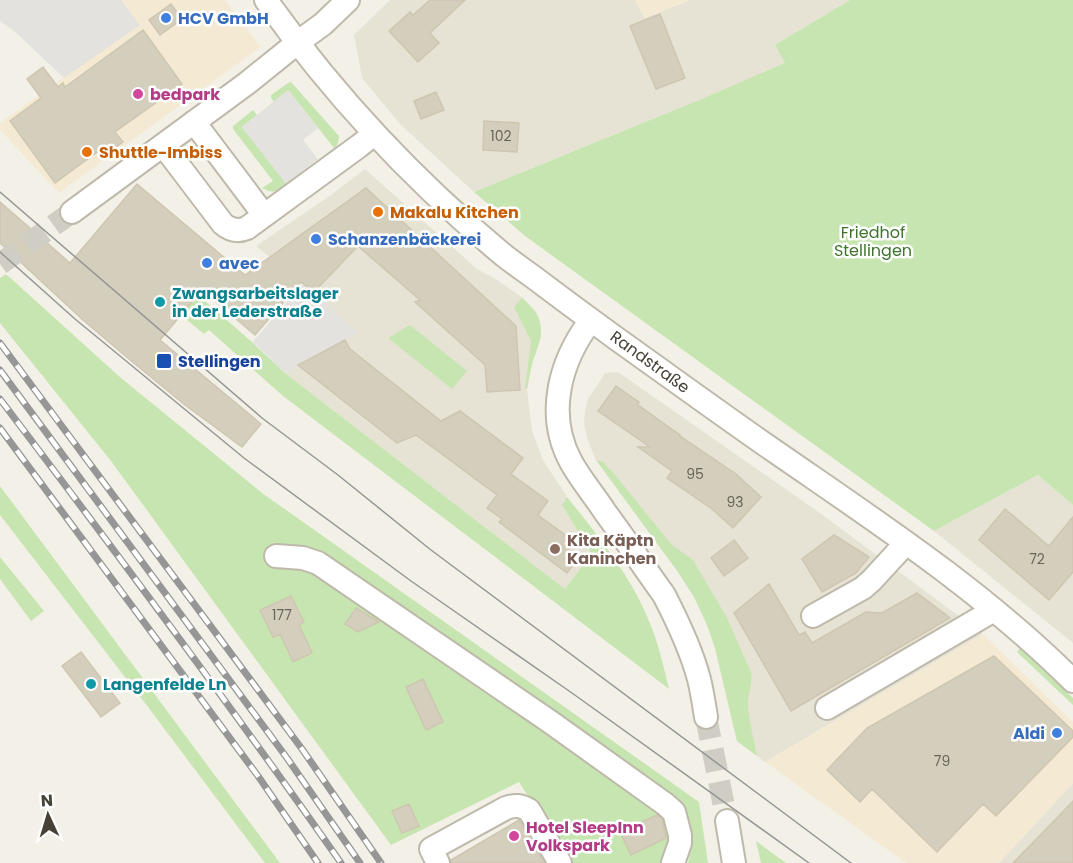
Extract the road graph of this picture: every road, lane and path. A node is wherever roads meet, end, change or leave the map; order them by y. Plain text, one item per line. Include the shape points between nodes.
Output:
1 (266, 0) edge
2 (279, 0) edge
3 (348, 0) edge
4 (297, 43) junction
5 (194, 122) junction
6 (374, 134) junction
7 (163, 145) junction
8 (72, 212) tunnel mouth
9 (264, 215) junction
10 (591, 320) junction
11 (906, 543) junction
12 (276, 556) dead end
13 (994, 610) junction
14 (813, 616) dead end
15 (1073, 681) edge
16 (827, 708) dead end
17 (706, 717) tunnel mouth
18 (727, 821) tunnel mouth
19 (438, 863) edge
20 (560, 863) edge
21 (674, 863) edge
22 (734, 863) edge

1 - 4 street, Randstraße
2 - 4 street
3 - 4 street
4 - 5 street
4 - 6 street, Randstraße
5 - 7 street
5 - 9 street
6 - 9 street
6 - 10 street, Randstraße via 503,255
7 - 8 street
7 - 9 street via 227,227 243,230
10 - 11 street, Randstraße
10 - 17 street via 574,344 561,382 561,436 577,472 676,617 690,649
11 - 13 street, Randstraße
11 - 14 street via 863,588
12 - 21 street via 318,563 665,804 674,812 680,836
13 - 15 street, Randstraße
13 - 16 street
18 - 22 street
19 - 20 street via 431,849 514,805 529,810

